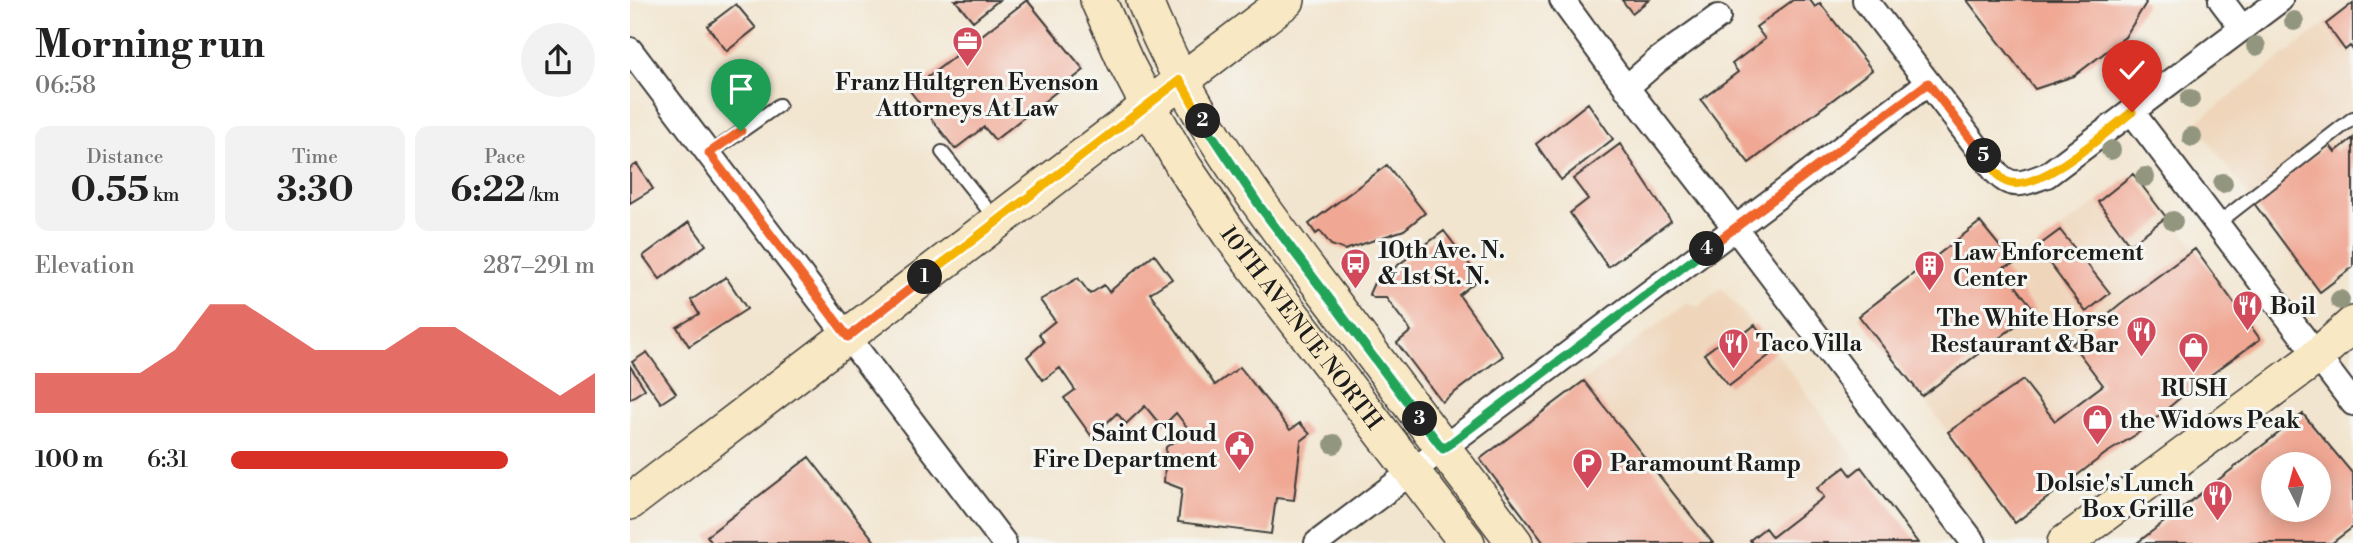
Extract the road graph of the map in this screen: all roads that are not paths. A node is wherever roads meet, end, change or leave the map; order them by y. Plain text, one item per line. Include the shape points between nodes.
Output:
1 (1098, 0) edge
2 (1144, 0) edge
3 (1287, 0) edge
4 (1562, 0) edge
5 (1865, 0) edge
6 (2221, 0) edge
7 (2280, 0) edge
8 (1718, 17) dead end
9 (2242, 28) junction
10 (630, 50) edge
11 (1180, 80) junction
12 (1928, 83) junction
13 (1626, 88) junction
14 (779, 104) dead end
15 (1148, 105) junction
16 (2132, 112) junction
17 (2353, 118) edge
18 (942, 152) dead end
19 (709, 153) junction
20 (997, 222) junction
21 (2217, 224) junction
22 (1735, 228) junction
23 (2353, 324) edge
24 (848, 337) junction
25 (2316, 357) junction
26 (2353, 403) edge
27 (1443, 449) junction
28 (1413, 471) junction
29 (630, 502) edge
30 (1004, 543) edge
31 (1317, 543) edge
32 (1467, 543) edge
33 (1515, 543) edge
34 (1974, 543) edge
35 (2065, 543) edge

1 - 15 main road, 10TH AVENUE NORTH
2 - 11 main road, 10TH AVENUE NORTH
3 - 11 main road
4 - 13 street
5 - 12 street
6 - 9 street
7 - 9 street
8 - 13 street
9 - 16 street
10 - 19 street
11 - 15 main road
11 - 27 main road, 10TH AVENUE NORTH via 1261,208
12 - 16 street via 2004,181 2019,184 2047,175
12 - 22 street
13 - 22 street
14 - 19 lane
15 - 20 main road
15 - 28 main road, 10TH AVENUE NORTH via 1229,233
16 - 21 street
17 - 21 lane
18 - 20 lane
19 - 24 street
20 - 24 main road
21 - 25 street
22 - 27 street
22 - 34 street
23 - 25 main road
24 - 29 main road
24 - 30 street
25 - 26 street
25 - 35 main road
27 - 28 street
27 - 33 main road, 10TH AVENUE NORTH
28 - 31 street
28 - 32 main road, 10TH AVENUE NORTH

